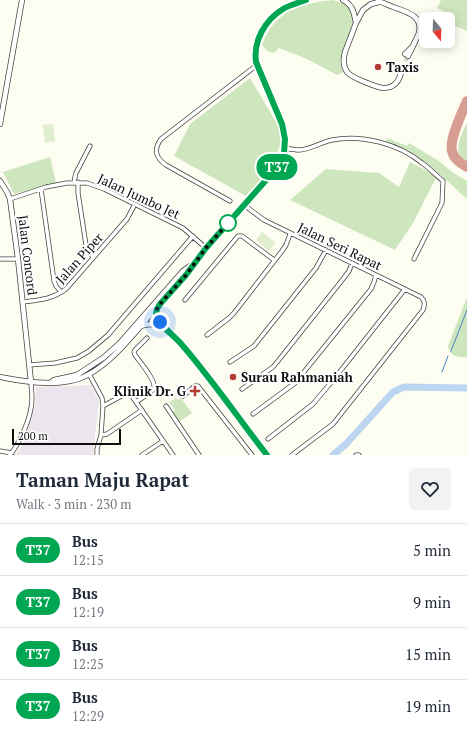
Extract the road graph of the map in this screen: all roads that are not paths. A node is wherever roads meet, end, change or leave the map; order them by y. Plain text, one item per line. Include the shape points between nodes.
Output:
1 (22, 0) edge
2 (306, 0) edge
3 (343, 0) edge
4 (377, 1) edge
5 (356, 23) junction
6 (406, 55) tunnel mouth
7 (258, 65) junction
8 (401, 68) tunnel mouth
9 (0, 124) edge
10 (90, 146) dead end
11 (285, 148) junction
12 (0, 181) edge
13 (76, 183) junction
14 (41, 188) junction
15 (10, 199) junction
16 (230, 201) dead end
17 (135, 204) junction
18 (244, 205) junction
19 (290, 234) junction
20 (193, 236) junction
21 (206, 248) junction
22 (326, 250) junction
23 (93, 256) junction
24 (0, 259) edge
25 (18, 259) junction
26 (414, 259) dead end
27 (274, 260) junction
28 (352, 263) junction
29 (193, 264) junction
30 (376, 275) junction
31 (173, 283) junction
32 (405, 289) junction
33 (61, 292) junction
34 (185, 300) dead end
35 (23, 302) junction
36 (160, 304) junction
37 (151, 314) junction
38 (160, 322) junction
39 (141, 326) junction
40 (164, 329) junction
41 (128, 333) junction
42 (207, 335) dead end
43 (147, 338) dead end
44 (230, 362) dead end
45 (29, 365) junction
46 (93, 365) junction
47 (89, 374) junction
48 (77, 375) junction
49 (0, 377) edge
50 (31, 382) junction
51 (50, 383) junction
52 (242, 389) dead end
53 (183, 396) dead end
54 (136, 402) junction
55 (103, 406) junction
56 (166, 406) dead end
57 (142, 410) junction
58 (253, 414) dead end
59 (101, 435) junction
60 (268, 439) dead end
61 (163, 440) junction
62 (0, 451) edge
63 (11, 454) edge
64 (264, 454) edge
65 (97, 455) edge
66 (142, 455) edge
67 (174, 455) edge
68 (199, 455) edge
69 (252, 455) edge
70 (292, 455) edge

1 - 9 street
2 - 7 street via 285,8 272,17 257,44
3 - 5 street via 352,7
4 - 5 street via 363,10
4 - 6 street via 415,17 419,30
5 - 8 street via 343,58 347,72 354,78 384,88 396,84
7 - 11 street via 282,124
7 - 16 street via 161,139 156,149 157,156 166,165
10 - 13 street via 76,173
11 - 18 street via 276,169
11 - 26 street via 301,150 342,138 384,144 422,162 443,181 442,203
12 - 15 street, Jalan Concord
13 - 14 street, Jalan Jumbo Jet
13 - 17 street, Jalan Jumbo Jet via 92,184
13 - 23 street via 86,245
14 - 15 street, Jalan Jumbo Jet
14 - 33 street via 54,281
15 - 25 street, Jalan Concord
17 - 20 street, Jalan Jumbo Jet via 183,228
17 - 23 street, Jalan Piper via 126,219
18 - 19 street, Jalan Seri Rapat via 264,220
18 - 21 street
19 - 22 street, Jalan Seri Rapat
19 - 27 street via 286,245
20 - 21 street, Jalan Jumbo Jet
20 - 45 street via 108,335 89,351 77,358
21 - 29 street
22 - 28 street, Jalan Seri Rapat
22 - 44 street via 316,268 254,346
23 - 33 street, Jalan Piper via 72,284
24 - 25 street
25 - 35 street, Jalan Concord
27 - 34 street via 242,236 238,236
27 - 42 street via 231,316
28 - 30 street, Jalan Seri Rapat
28 - 52 street via 343,279 273,367
29 - 31 street
29 - 36 street
30 - 32 street, Jalan Seri Rapat
30 - 58 street via 371,288 295,383
31 - 37 street via 153,307
31 - 41 street
32 - 60 street via 313,404
32 - 70 street, Jalan Seri Rapat via 424,300 425,304 419,316 333,424
33 - 35 street, Jalan Piper via 44,300
35 - 45 street, Jalan Concord
36 - 37 street
36 - 38 street via 156,314
37 - 38 street
37 - 39 street
37 - 40 street
37 - 41 street
38 - 64 street via 187,351
39 - 40 street via 150,324
39 - 47 street via 106,362
40 - 64 street via 181,346
41 - 46 street
43 - 54 street via 134,352 154,386
45 - 50 street, Jalan Concord
46 - 47 street
46 - 48 street
47 - 48 street
47 - 51 street via 71,381
47 - 55 street via 102,398
48 - 51 street
49 - 50 street
50 - 51 street
50 - 63 street via 31,409 19,442
53 - 69 street via 198,386
54 - 55 street via 129,392
54 - 57 street
55 - 59 street
56 - 68 street
57 - 59 street via 107,434
57 - 61 street
59 - 65 street
61 - 66 street
61 - 67 street
62 - 63 street

